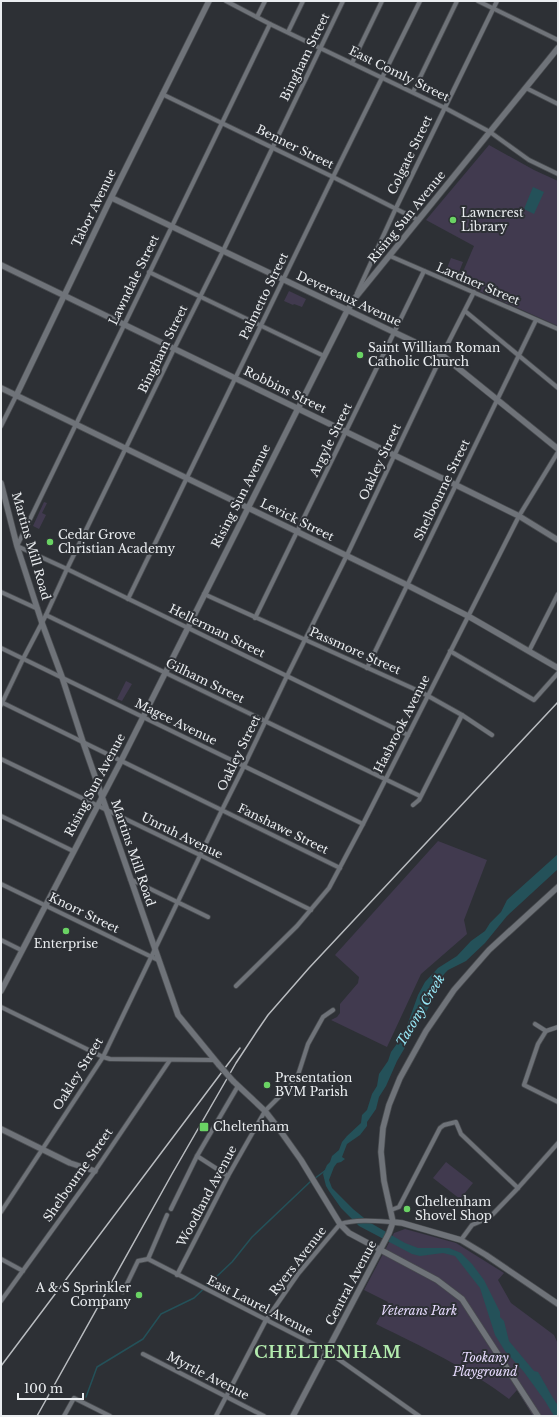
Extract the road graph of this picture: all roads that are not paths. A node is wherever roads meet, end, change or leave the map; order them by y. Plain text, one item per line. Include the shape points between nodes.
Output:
1 (209, 1) edge
2 (226, 1) edge
3 (265, 1) edge
4 (303, 1) edge
5 (343, 1) edge
6 (382, 1) edge
7 (420, 1) edge
8 (457, 1) edge
9 (478, 1) edge
10 (496, 1) edge
11 (493, 8) junction
12 (257, 17) junction
13 (270, 24) junction
14 (288, 32) junction
15 (558, 40) edge
16 (320, 47) junction
17 (558, 48) edge
18 (352, 63) junction
19 (382, 77) junction
20 (526, 88) junction
21 (413, 92) junction
22 (162, 94) junction
23 (558, 104) edge
24 (445, 108) junction
25 (221, 123) junction
26 (490, 132) junction
27 (272, 148) junction
28 (558, 174) edge
29 (333, 177) junction
30 (112, 198) junction
31 (396, 208) junction
32 (418, 220) junction
33 (171, 226) junction
34 (223, 251) junction
35 (390, 256) junction
36 (1, 265) edge
37 (424, 271) junction
38 (149, 272) junction
39 (283, 280) junction
40 (474, 292) junction
41 (64, 296) junction
42 (200, 296) junction
43 (355, 298) junction
44 (347, 310) junction
45 (465, 311) junction
46 (536, 320) junction
47 (124, 325) junction
48 (261, 325) junction
49 (558, 329) edge
50 (395, 332) junction
51 (174, 349) junction
52 (442, 355) junction
53 (518, 355) junction
54 (324, 356) junction
55 (235, 378) junction
56 (1, 388) edge
57 (558, 388) edge
58 (16, 396) junction
59 (497, 398) junction
60 (297, 408) junction
61 (75, 424) junction
62 (1, 426) edge
63 (346, 432) junction
64 (126, 449) junction
65 (558, 450) edge
66 (394, 455) junction
67 (186, 478) junction
68 (1, 483) edge
69 (456, 485) junction
70 (247, 508) junction
71 (518, 516) junction
72 (296, 532) junction
73 (558, 540) edge
74 (17, 546) junction
75 (347, 556) junction
76 (67, 569) junction
77 (407, 585) junction
78 (1, 592) edge
79 (204, 594) junction
80 (558, 594) edge
81 (128, 599) junction
82 (38, 610) junction
83 (46, 615) junction
84 (468, 616) junction
85 (255, 618) junction
86 (42, 623) junction
87 (187, 628) junction
88 (306, 640) junction
89 (1, 648) edge
90 (450, 651) junction
91 (529, 651) junction
92 (23, 659) junction
93 (367, 668) junction
94 (558, 668) edge
95 (165, 672) junction
96 (558, 673) edge
97 (287, 676) junction
98 (62, 677) junction
99 (428, 697) junction
100 (1, 703) edge
101 (462, 715) junction
102 (142, 717) junction
103 (266, 721) junction
104 (492, 735) dead end
105 (408, 736) junction
106 (83, 742) junction
107 (1, 759) edge
108 (121, 762) junction
109 (244, 766) junction
110 (386, 779) junction
111 (102, 796) junction
112 (420, 796) junction
113 (413, 805) dead end
114 (97, 806) junction
115 (222, 810) junction
116 (107, 811) junction
117 (1, 816) edge
118 (363, 824) junction
119 (73, 851) junction
120 (200, 855) junction
121 (340, 868) junction
122 (130, 879) junction
123 (1, 884) edge
124 (558, 887) edge
125 (177, 902) junction
126 (46, 906) junction
127 (311, 910) junction
128 (208, 917) dead end
129 (1, 940) edge
130 (22, 950) junction
131 (154, 950) junction
132 (152, 957) junction
133 (158, 960) junction
134 (236, 986) dead end
135 (1, 991) edge
136 (1, 1007) edge
137 (333, 1010) dead end
138 (535, 1024) dead end
139 (558, 1027) edge
140 (546, 1031) junction
141 (103, 1057) junction
142 (170, 1060) junction
143 (214, 1060) junction
144 (238, 1086) junction
145 (558, 1102) edge
146 (265, 1111) junction
147 (1, 1129) edge
148 (558, 1143) edge
149 (42, 1149) junction
150 (197, 1156) junction
151 (95, 1171) junction
152 (228, 1176) junction
153 (518, 1188) junction
154 (170, 1209) dead end
155 (391, 1210) junction
156 (1, 1212) edge
157 (167, 1215) dead end
158 (393, 1222) junction
159 (340, 1224) junction
160 (461, 1240) junction
161 (381, 1250) junction
162 (148, 1259) junction
163 (1, 1260) edge
164 (23, 1271) junction
165 (178, 1275) junction
166 (123, 1292) dead end
167 (557, 1301) edge
168 (1, 1302) edge
169 (266, 1320) junction
170 (327, 1352) junction
171 (143, 1354) dead end
172 (226, 1397) junction
173 (64, 1416) edge
174 (110, 1416) edge
175 (216, 1416) edge
176 (264, 1416) edge
177 (293, 1416) edge
178 (420, 1416) edge
179 (538, 1416) edge

1 - 22 street, Tabor Avenue
2 - 12 street, East Comly Street
3 - 12 street
4 - 14 street
5 - 16 street, Bingham Street
6 - 18 street
7 - 19 street, Palmetto Street
8 - 21 street
9 - 11 street
10 - 11 street, Colgate Street
11 - 15 street
11 - 24 street, Colgate Street
12 - 13 street, East Comly Street
13 - 14 street, East Comly Street
13 - 25 street, Lawndale Street
14 - 16 street, East Comly Street
16 - 18 street, East Comly Street
16 - 27 street, Bingham Street
17 - 20 street, Rising Sun Avenue
18 - 19 street, East Comly Street
19 - 21 street, East Comly Street
19 - 29 street, Palmetto Street
20 - 23 street
20 - 26 street, Rising Sun Avenue
21 - 24 street, East Comly Street
22 - 25 street, Benner Street
22 - 30 street, Tabor Avenue
24 - 26 street, East Comly Street
24 - 31 street, Colgate Street
25 - 27 street, Benner Street
25 - 33 street, Lawndale Street
26 - 28 street, East Comly Street via 529,160
26 - 32 street, Rising Sun Avenue
27 - 29 street, Benner Street
27 - 34 street, Bingham Street
29 - 31 street, Benner Street
29 - 39 street, Palmetto Street
30 - 33 street, Devereaux Avenue
30 - 41 street, Tabor Avenue
31 - 32 street, Benner Street
31 - 43 street, Colgate Street
32 - 35 street, Rising Sun Avenue
33 - 34 street, Devereaux Avenue
33 - 38 street, Lawndale Street
34 - 39 street, Devereaux Avenue
34 - 42 street, Bingham Street
35 - 37 street, Lardner Street
35 - 43 street, Rising Sun Avenue
36 - 41 street, Robbins Street
37 - 40 street, Lardner Street
37 - 50 street, Argyle Street
38 - 42 street
38 - 47 street, Lawndale Street
39 - 44 street, Devereaux Avenue
39 - 48 street, Palmetto Street
40 - 45 street, Oakley Street
40 - 46 street, Lardner Street
41 - 47 street, Robbins Street
41 - 58 street, Tabor Avenue
42 - 48 street
42 - 51 street, Bingham Street
43 - 44 street, Rising Sun Avenue
44 - 50 street, Devereaux Avenue
44 - 54 street, Rising Sun Avenue
45 - 52 street, Oakley Street
45 - 53 street
46 - 49 street, Lardner Street
46 - 53 street, Shelbourne Street
47 - 51 street, Robbins Street
47 - 61 street, Lawndale Street
48 - 54 street
48 - 55 street, Palmetto Street
50 - 52 street, Devereaux Avenue
50 - 63 street, Argyle Street
51 - 55 street, Robbins Street
51 - 64 street, Bingham Street
52 - 59 street, Devereaux Avenue
52 - 66 street, Oakley Street
53 - 57 street
53 - 59 street, Shelbourne Street
54 - 60 street, Rising Sun Avenue
55 - 60 street, Robbins Street
55 - 67 street, Palmetto Street
56 - 58 street, Levick Street
58 - 61 street, Levick Street
58 - 62 street, Tabor Avenue
59 - 65 street, Devereaux Avenue
59 - 69 street, Shelbourne Street
60 - 63 street, Robbins Street
60 - 70 street, Rising Sun Avenue
61 - 64 street, Levick Street
61 - 74 street, Lawndale Street
63 - 66 street, Robbins Street
63 - 72 street, Argyle Street
64 - 67 street, Levick Street
64 - 76 street, Bingham Street
65 - 71 street, Hasbrook Avenue
66 - 69 street, Robbins Street
66 - 75 street, Oakley Street
67 - 70 street, Levick Street
67 - 81 street, Palmetto Street
68 - 74 street, Martins Mill Road
69 - 71 street, Robbins Street
69 - 77 street, Shelbourne Street
70 - 72 street, Levick Street
70 - 79 street, Rising Sun Avenue
71 - 73 street, Robbins Street
71 - 84 street, Hasbrook Avenue
72 - 75 street, Levick Street
72 - 85 street, Argyle Street
74 - 76 street, Hellerman Street
74 - 82 street, Martins Mill Road
75 - 77 street, Levick Street
75 - 88 street, Oakley Street
76 - 81 street, Hellerman Street
76 - 83 street, Bingham Street
77 - 84 street, Levick Street
77 - 93 street, Shelbourne Street
78 - 82 street
79 - 85 street, Passmore Street
79 - 87 street, Rising Sun Avenue
80 - 91 street
81 - 87 street, Hellerman Street
82 - 86 street, Martins Mill Road
83 - 86 street, Bingham Street
83 - 95 street, Gilham Street
84 - 90 street, Hasbrook Avenue
84 - 91 street, Levick Street
85 - 88 street, Passmore Street
86 - 92 street, Bingham Street
86 - 98 street, Martins Mill Road
87 - 95 street, Rising Sun Avenue
87 - 97 street, Hellerman Street
88 - 93 street, Passmore Street
88 - 97 street, Oakley Street
89 - 92 street, Magee Avenue
90 - 96 street via 533,700
90 - 99 street, Hasbrook Avenue
91 - 94 street, Levick Street
92 - 98 street, Magee Avenue
92 - 100 street, Bingham Street
93 - 99 street, Passmore Street
95 - 102 street, Rising Sun Avenue
95 - 103 street, Gilham Street
97 - 103 street, Oakley Street
97 - 105 street, Hellerman Street
98 - 102 street, Magee Avenue
98 - 106 street, Martins Mill Road
99 - 101 street, Passmore Street
99 - 105 street, Hasbrook Avenue
100 - 106 street, Fanshawe Street
101 - 104 street, Passmore Street
101 - 112 street
102 - 108 street, Rising Sun Avenue
102 - 109 street, Magee Avenue
103 - 109 street, Oakley Street
103 - 110 street, Gilham Street
105 - 110 street, Hasbrook Avenue
106 - 108 street, Fanshawe Street
106 - 111 street, Martins Mill Road
107 - 114 street, Unruh Avenue
108 - 111 street, Rising Sun Avenue
108 - 115 street, Fanshawe Street
109 - 115 street, Oakley Street
109 - 118 street, Magee Avenue
110 - 112 street, Gilham Street
110 - 118 street, Hasbrook Avenue
111 - 114 street, Rising Sun Avenue
111 - 116 street, Martins Mill Road
112 - 113 street
114 - 116 street, Unruh Avenue
114 - 119 street, Rising Sun Avenue
115 - 120 street, Oakley Street
115 - 121 street, Fanshawe Street
116 - 120 street, Unruh Avenue
116 - 122 street, Martins Mill Road
117 - 119 street
118 - 121 street, Hasbrook Avenue
119 - 126 street, Rising Sun Avenue
120 - 125 street, Oakley Street
120 - 127 street, Unruh Avenue
121 - 127 street, Hasbrook Avenue via 329,888
122 - 125 street
122 - 131 street, Martins Mill Road
123 - 126 street, Knorr Street
124 - 155 street via 489,950 454,990 426,1031 400,1078 383,1128 381,1152
125 - 128 street
125 - 131 street, Oakley Street
126 - 130 street, Rising Sun Avenue
126 - 132 street, Knorr Street
127 - 134 street, Hasbrook Avenue
129 - 130 street
130 - 135 street, Rising Sun Avenue
131 - 132 street, Oakley Street
131 - 133 street, Martins Mill Road
132 - 133 street, Knorr Street
132 - 141 street, Oakley Street
133 - 143 street, Martins Mill Road via 178,1015
136 - 141 street
137 - 146 street, Woodland Avenue via 323,1017 308,1044 295,1081
138 - 140 street
139 - 140 street
140 - 145 street via 538,1044 524,1085
141 - 142 street
141 - 149 street, Oakley Street
142 - 143 street
142 - 151 street, Shelbourne Street
143 - 144 street, Martins Mill Road, bridge
144 - 146 street, Martins Mill Road
144 - 150 street
146 - 152 street, Woodland Avenue
146 - 159 street, Martins Mill Road via 310,1174
147 - 149 street
148 - 153 street
149 - 151 street via 70,1163
149 - 156 street, Oakley Street
150 - 152 street
150 - 154 street
151 - 164 street, Shelbourne Street
152 - 165 street, Woodland Avenue
153 - 155 street via 460,1134 456,1122 440,1128 399,1207
153 - 160 street via 489,1217 469,1227
155 - 158 street
157 - 162 street
158 - 159 street via 374,1220
158 - 160 street
158 - 161 street, Central Avenue
159 - 161 street via 349,1233
159 - 169 street, Ryers Avenue via 298,1274
160 - 167 street
161 - 170 street, Central Avenue
161 - 179 street via 437,1280 462,1299
162 - 165 street, East Laurel Avenue
162 - 166 street via 138,1260
163 - 164 street
164 - 168 street, Shelbourne Street
165 - 169 street, East Laurel Avenue
169 - 170 street, East Laurel Avenue
169 - 172 street, Ryers Avenue
170 - 177 street, Central Avenue
170 - 178 street, East Laurel Avenue
171 - 172 street, Myrtle Avenue
172 - 175 street, Ryers Avenue
172 - 176 street, Myrtle Avenue
173 - 174 street via 74,1398

